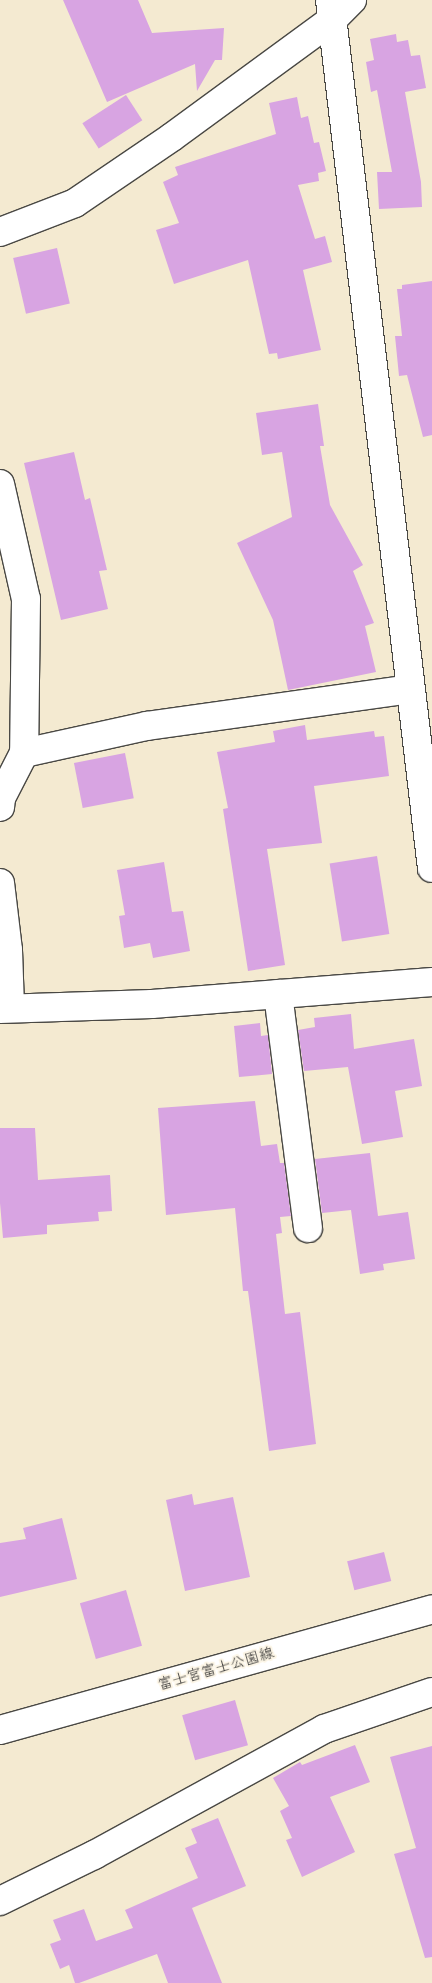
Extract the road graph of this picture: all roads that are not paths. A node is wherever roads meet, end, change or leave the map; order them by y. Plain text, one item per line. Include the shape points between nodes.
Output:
1 (352, 0) edge
2 (331, 9) edge
3 (0, 232) edge
4 (0, 484) edge
5 (410, 689) junction
6 (24, 753) junction
7 (0, 808) edge
8 (432, 868) edge
9 (0, 884) edge
10 (432, 982) edge
11 (278, 994) junction
12 (5, 1008) edge
13 (308, 1228) dead end
14 (432, 1609) edge
15 (432, 1692) edge
16 (0, 1730) edge
17 (0, 1901) edge

1 - 2 street
2 - 3 street via 172,137 75,203
2 - 5 street
4 - 6 street via 26,599
5 - 6 street via 147,726
5 - 8 street
6 - 7 street via 1,798
9 - 12 street via 8,950
10 - 11 street
11 - 12 street via 152,1004
11 - 13 street
14 - 16 street, 富士宮富士公園線
15 - 17 street via 324,1729 94,1855

